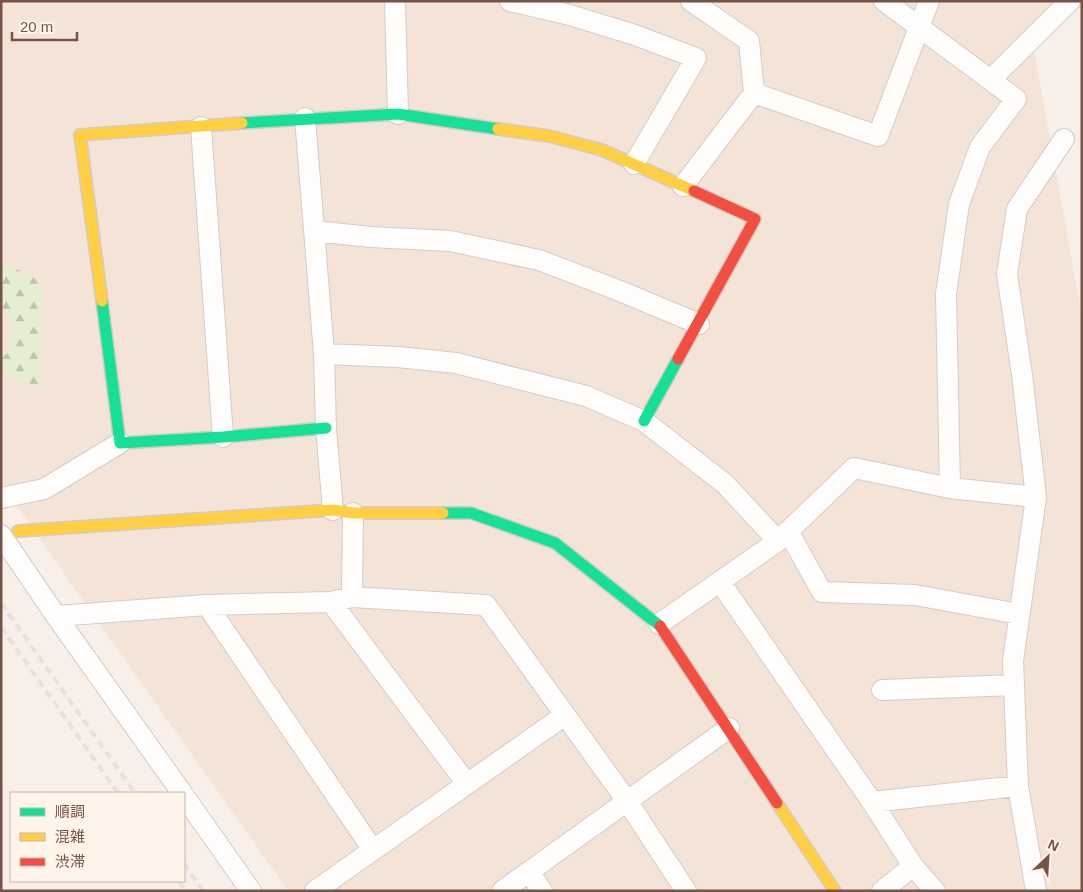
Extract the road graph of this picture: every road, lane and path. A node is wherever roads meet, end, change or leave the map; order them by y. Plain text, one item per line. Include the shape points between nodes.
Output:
1 (395, 1) edge
2 (510, 1) edge
3 (691, 1) edge
4 (884, 1) edge
5 (929, 1) edge
6 (1070, 1) edge
7 (920, 26) junction
8 (990, 80) junction
9 (754, 93) junction
10 (398, 114) junction
11 (305, 118) junction
12 (201, 127) junction
13 (1064, 139) dead end
14 (634, 164) junction
15 (683, 186) junction
16 (314, 231) junction
17 (698, 324) junction
18 (324, 354) junction
19 (644, 421) junction
20 (326, 428) junction
21 (223, 438) junction
22 (120, 443) junction
23 (950, 488) junction
24 (1036, 497) junction
25 (1, 498) edge
26 (333, 510) junction
27 (353, 513) junction
28 (10, 533) edge
29 (783, 536) junction
30 (720, 582) junction
31 (352, 597) junction
32 (331, 602) junction
33 (207, 605) junction
34 (1019, 614) junction
35 (56, 616) junction
36 (659, 624) junction
37 (1014, 685) junction
38 (882, 690) dead end
39 (565, 715) junction
40 (729, 728) junction
41 (467, 784) junction
42 (1018, 786) junction
43 (181, 792) edge
44 (185, 797) edge
45 (626, 801) junction
46 (872, 802) junction
47 (373, 850) junction
48 (913, 866) junction
49 (529, 872) junction
50 (250, 891) edge
51 (315, 891) edge
52 (502, 891) edge
53 (542, 891) edge
54 (686, 891) edge
55 (836, 891) edge
56 (882, 891) edge
57 (935, 891) edge
58 (1036, 891) edge

1 - 10 street
2 - 14 street via 570,15 696,58
3 - 9 street via 749,41
4 - 7 street
5 - 7 street
6 - 8 street
7 - 8 street
7 - 9 street via 878,136
8 - 23 street via 1016,99 980,147 959,204 946,294
9 - 15 street
10 - 11 street
10 - 14 street via 549,136 602,150
11 - 12 street
11 - 16 street
12 - 21 street
12 - 22 street via 80,135
13 - 24 street via 1017,209 1007,274
14 - 15 street
15 - 17 street via 755,220
16 - 17 street via 450,241 538,260
16 - 18 street
17 - 19 street
18 - 19 street via 456,363 586,396
18 - 20 street
19 - 29 street via 725,484
20 - 21 street
20 - 26 street
21 - 22 street
22 - 25 street via 44,488
23 - 24 street
23 - 29 street via 854,468
24 - 34 street
26 - 27 street
26 - 28 street
27 - 31 street
27 - 36 street via 471,513 555,543
28 - 35 street
29 - 30 street
29 - 34 street via 822,592 915,595
30 - 36 street
30 - 46 street
31 - 32 street
31 - 39 street via 486,604
32 - 33 street
32 - 41 street
33 - 35 street
33 - 47 street
34 - 37 street via 1013,661
35 - 43 street
36 - 40 street
37 - 38 street
37 - 42 street
39 - 41 street
39 - 45 street
40 - 45 street
40 - 55 street
41 - 47 street
42 - 46 street
42 - 58 street
44 - 50 street
45 - 49 street
45 - 54 street
46 - 48 street
47 - 51 street
48 - 56 street
48 - 57 street
49 - 52 street
49 - 53 street

